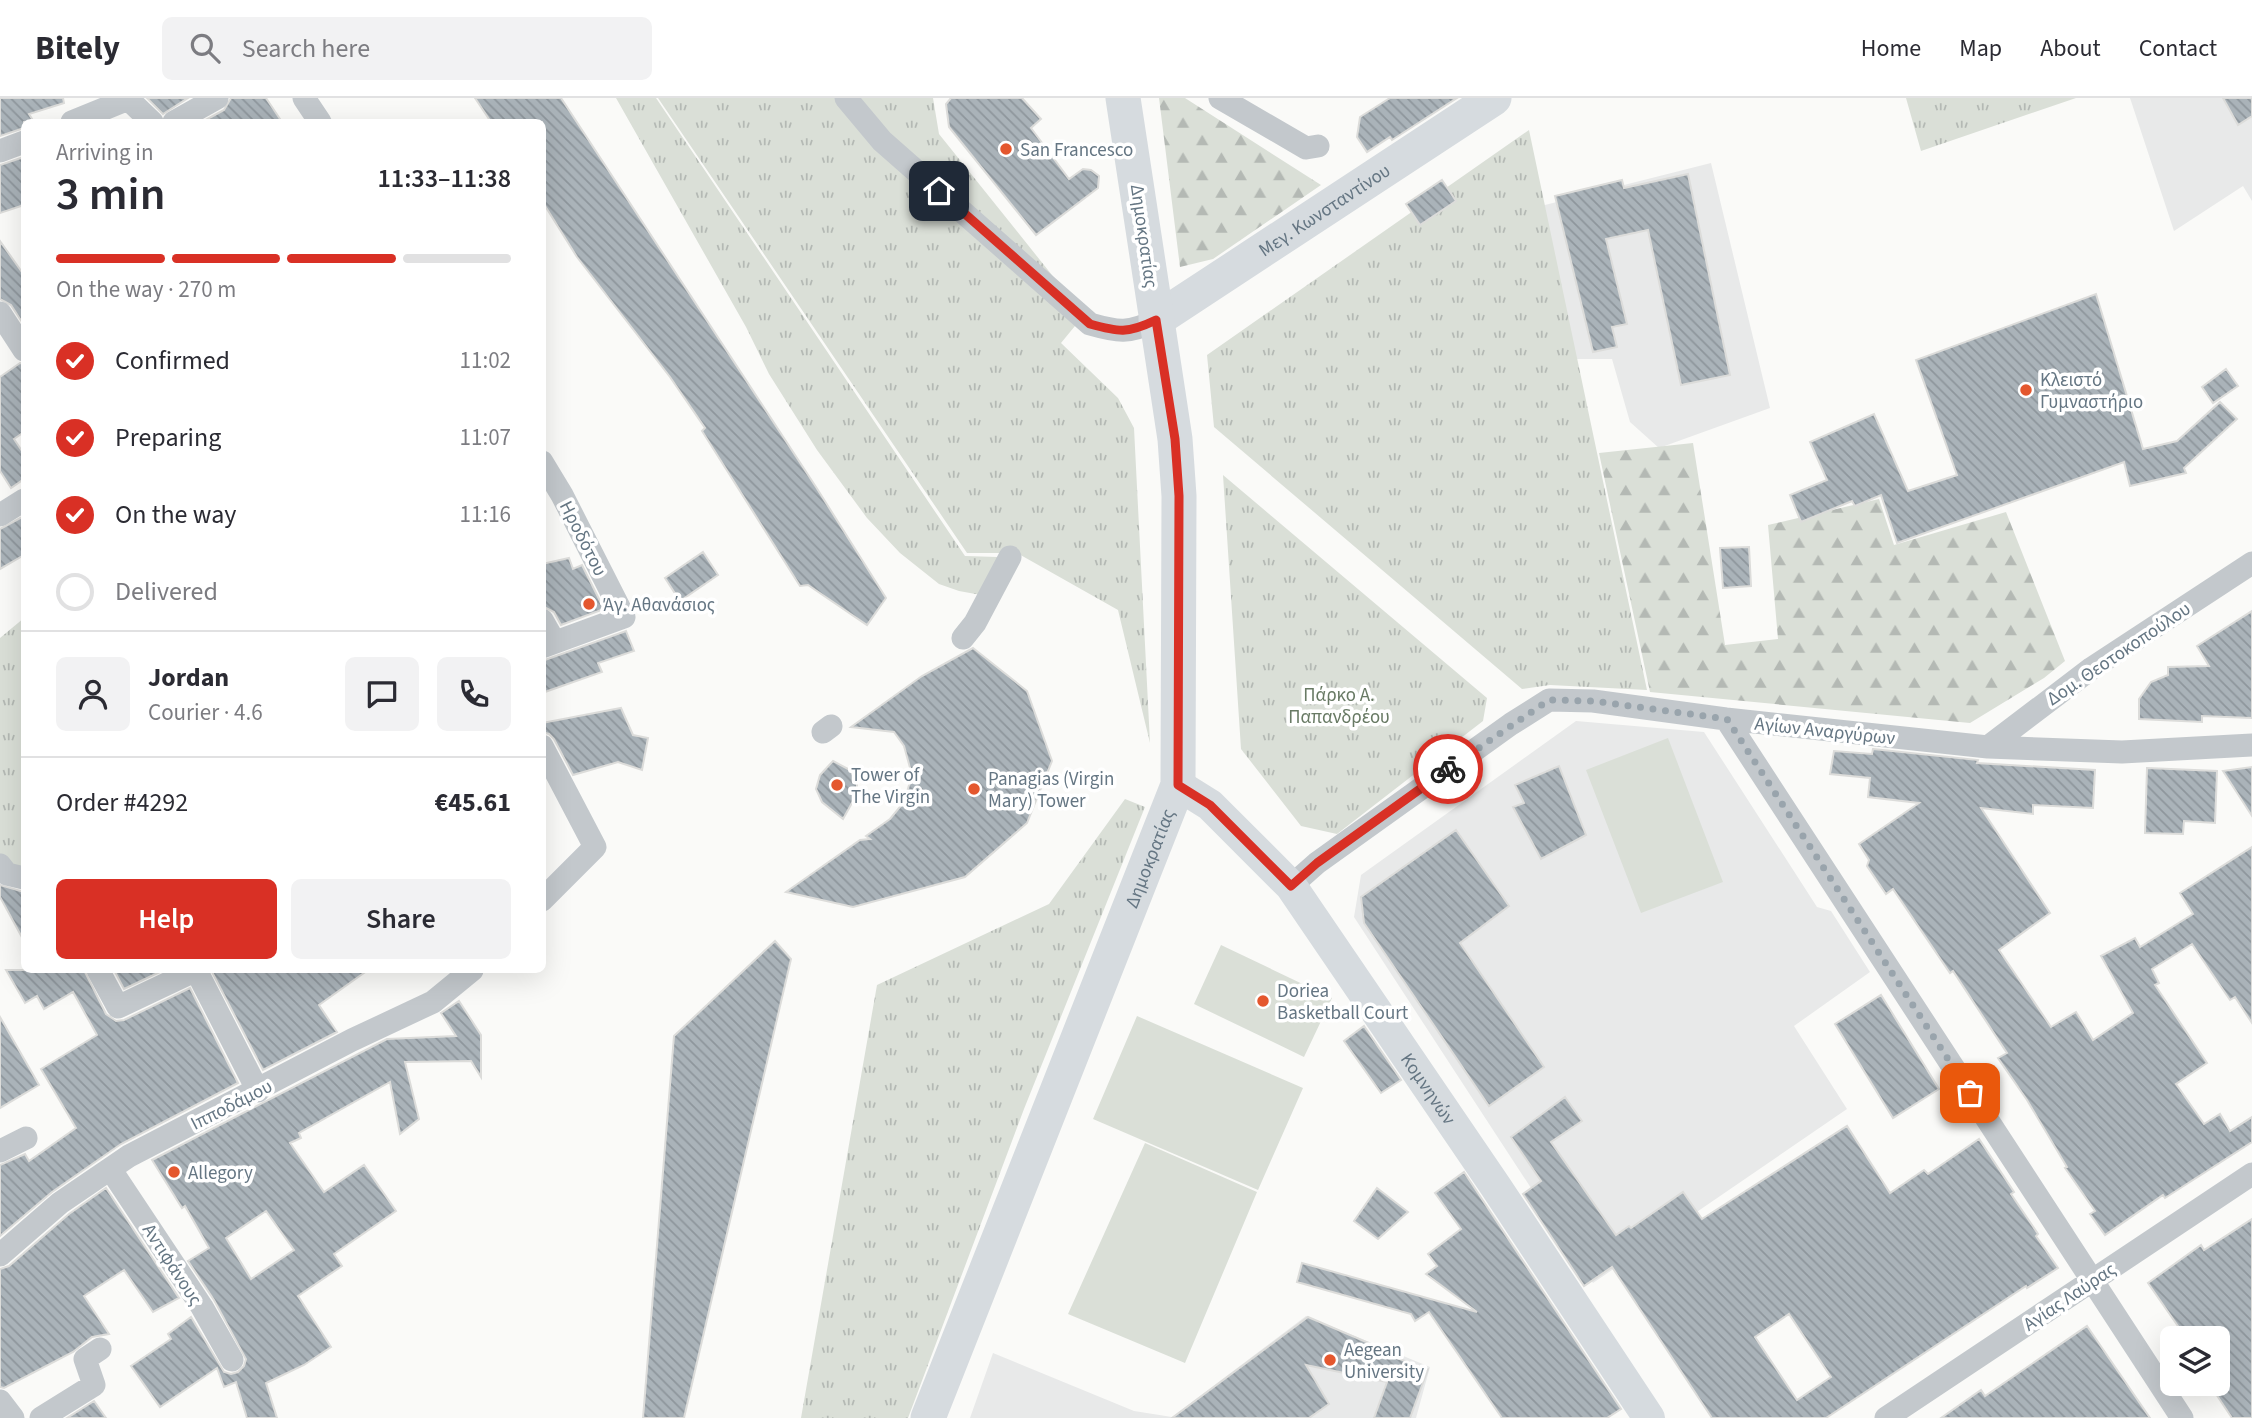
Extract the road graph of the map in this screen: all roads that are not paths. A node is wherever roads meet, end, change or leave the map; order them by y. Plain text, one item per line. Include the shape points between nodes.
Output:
1 (217, 98) edge
2 (304, 98) edge
3 (846, 98) edge
4 (1124, 98) edge
5 (1220, 98) edge
6 (1494, 98) edge
7 (98, 118) edge
8 (149, 119) edge
9 (179, 119) edge
10 (318, 119) edge
11 (21, 143) edge
12 (1318, 146) dead end
13 (0, 151) edge
14 (0, 313) edge
15 (1156, 320) junction
16 (21, 345) edge
17 (546, 471) edge
18 (21, 502) edge
19 (0, 514) edge
20 (1010, 557) dead end
21 (2252, 563) edge
22 (963, 638) dead end
23 (548, 644) edge
24 (1727, 719) junction
25 (1994, 743) junction
26 (2252, 745) edge
27 (546, 755) edge
28 (1178, 785) junction
29 (0, 865) edge
30 (21, 877) edge
31 (1291, 886) junction
32 (546, 896) edge
33 (100, 973) edge
34 (191, 973) edge
35 (199, 973) edge
36 (468, 973) edge
37 (258, 1091) junction
38 (26, 1138) dead end
39 (0, 1151) edge
40 (111, 1170) junction
41 (2252, 1174) edge
42 (0, 1255) edge
43 (2092, 1280) junction
44 (100, 1349) dead end
45 (232, 1360) dead end
46 (0, 1401) edge
47 (13, 1418) edge
48 (41, 1418) edge
49 (928, 1418) edge
50 (1649, 1418) edge
51 (1886, 1418) edge
52 (2182, 1418) edge

1 - 9 street
2 - 10 street
3 - 15 street via 882,141 1090,324 1115,331 1136,330
4 - 15 main road, Δημοκρατίας
5 - 12 street via 1306,148
6 - 15 main road, Μεγ. Κωνσταντίνου
7 - 8 street via 128,99
11 - 13 street
14 - 16 street
15 - 28 main road, Δημοκρατίας via 1179,496
17 - 23 street, Ηροδότου via 624,617
18 - 19 street
20 - 22 street
21 - 25 street, Δομ. Θεοτοκοπούλου via 2081,676
24 - 25 street, Αγίων Αναργύρων
24 - 31 street, Αγίων Αναργύρων via 1593,701 1549,700 1328,855
24 - 43 street
25 - 26 street, Αγίων Αναργύρων via 2122,752
27 - 32 street via 595,847
28 - 31 street, Κομνηνών via 1210,805
28 - 49 main road, Δημοκρατίας
29 - 30 street
31 - 50 street, Κομνηνών
33 - 34 street via 118,1007
35 - 37 street
36 - 37 street, Ιπποδάμου via 433,1002
37 - 40 street, Ιπποδάμου via 129,1156
38 - 39 street
40 - 42 street, Ιπποδάμου via 60,1203
40 - 45 street, Αντιφάνους
41 - 43 street, Αγίας Λαύρας
43 - 51 street, Αγίας Λαύρας
43 - 52 street
44 - 48 street via 85,1359 94,1385
46 - 47 street

